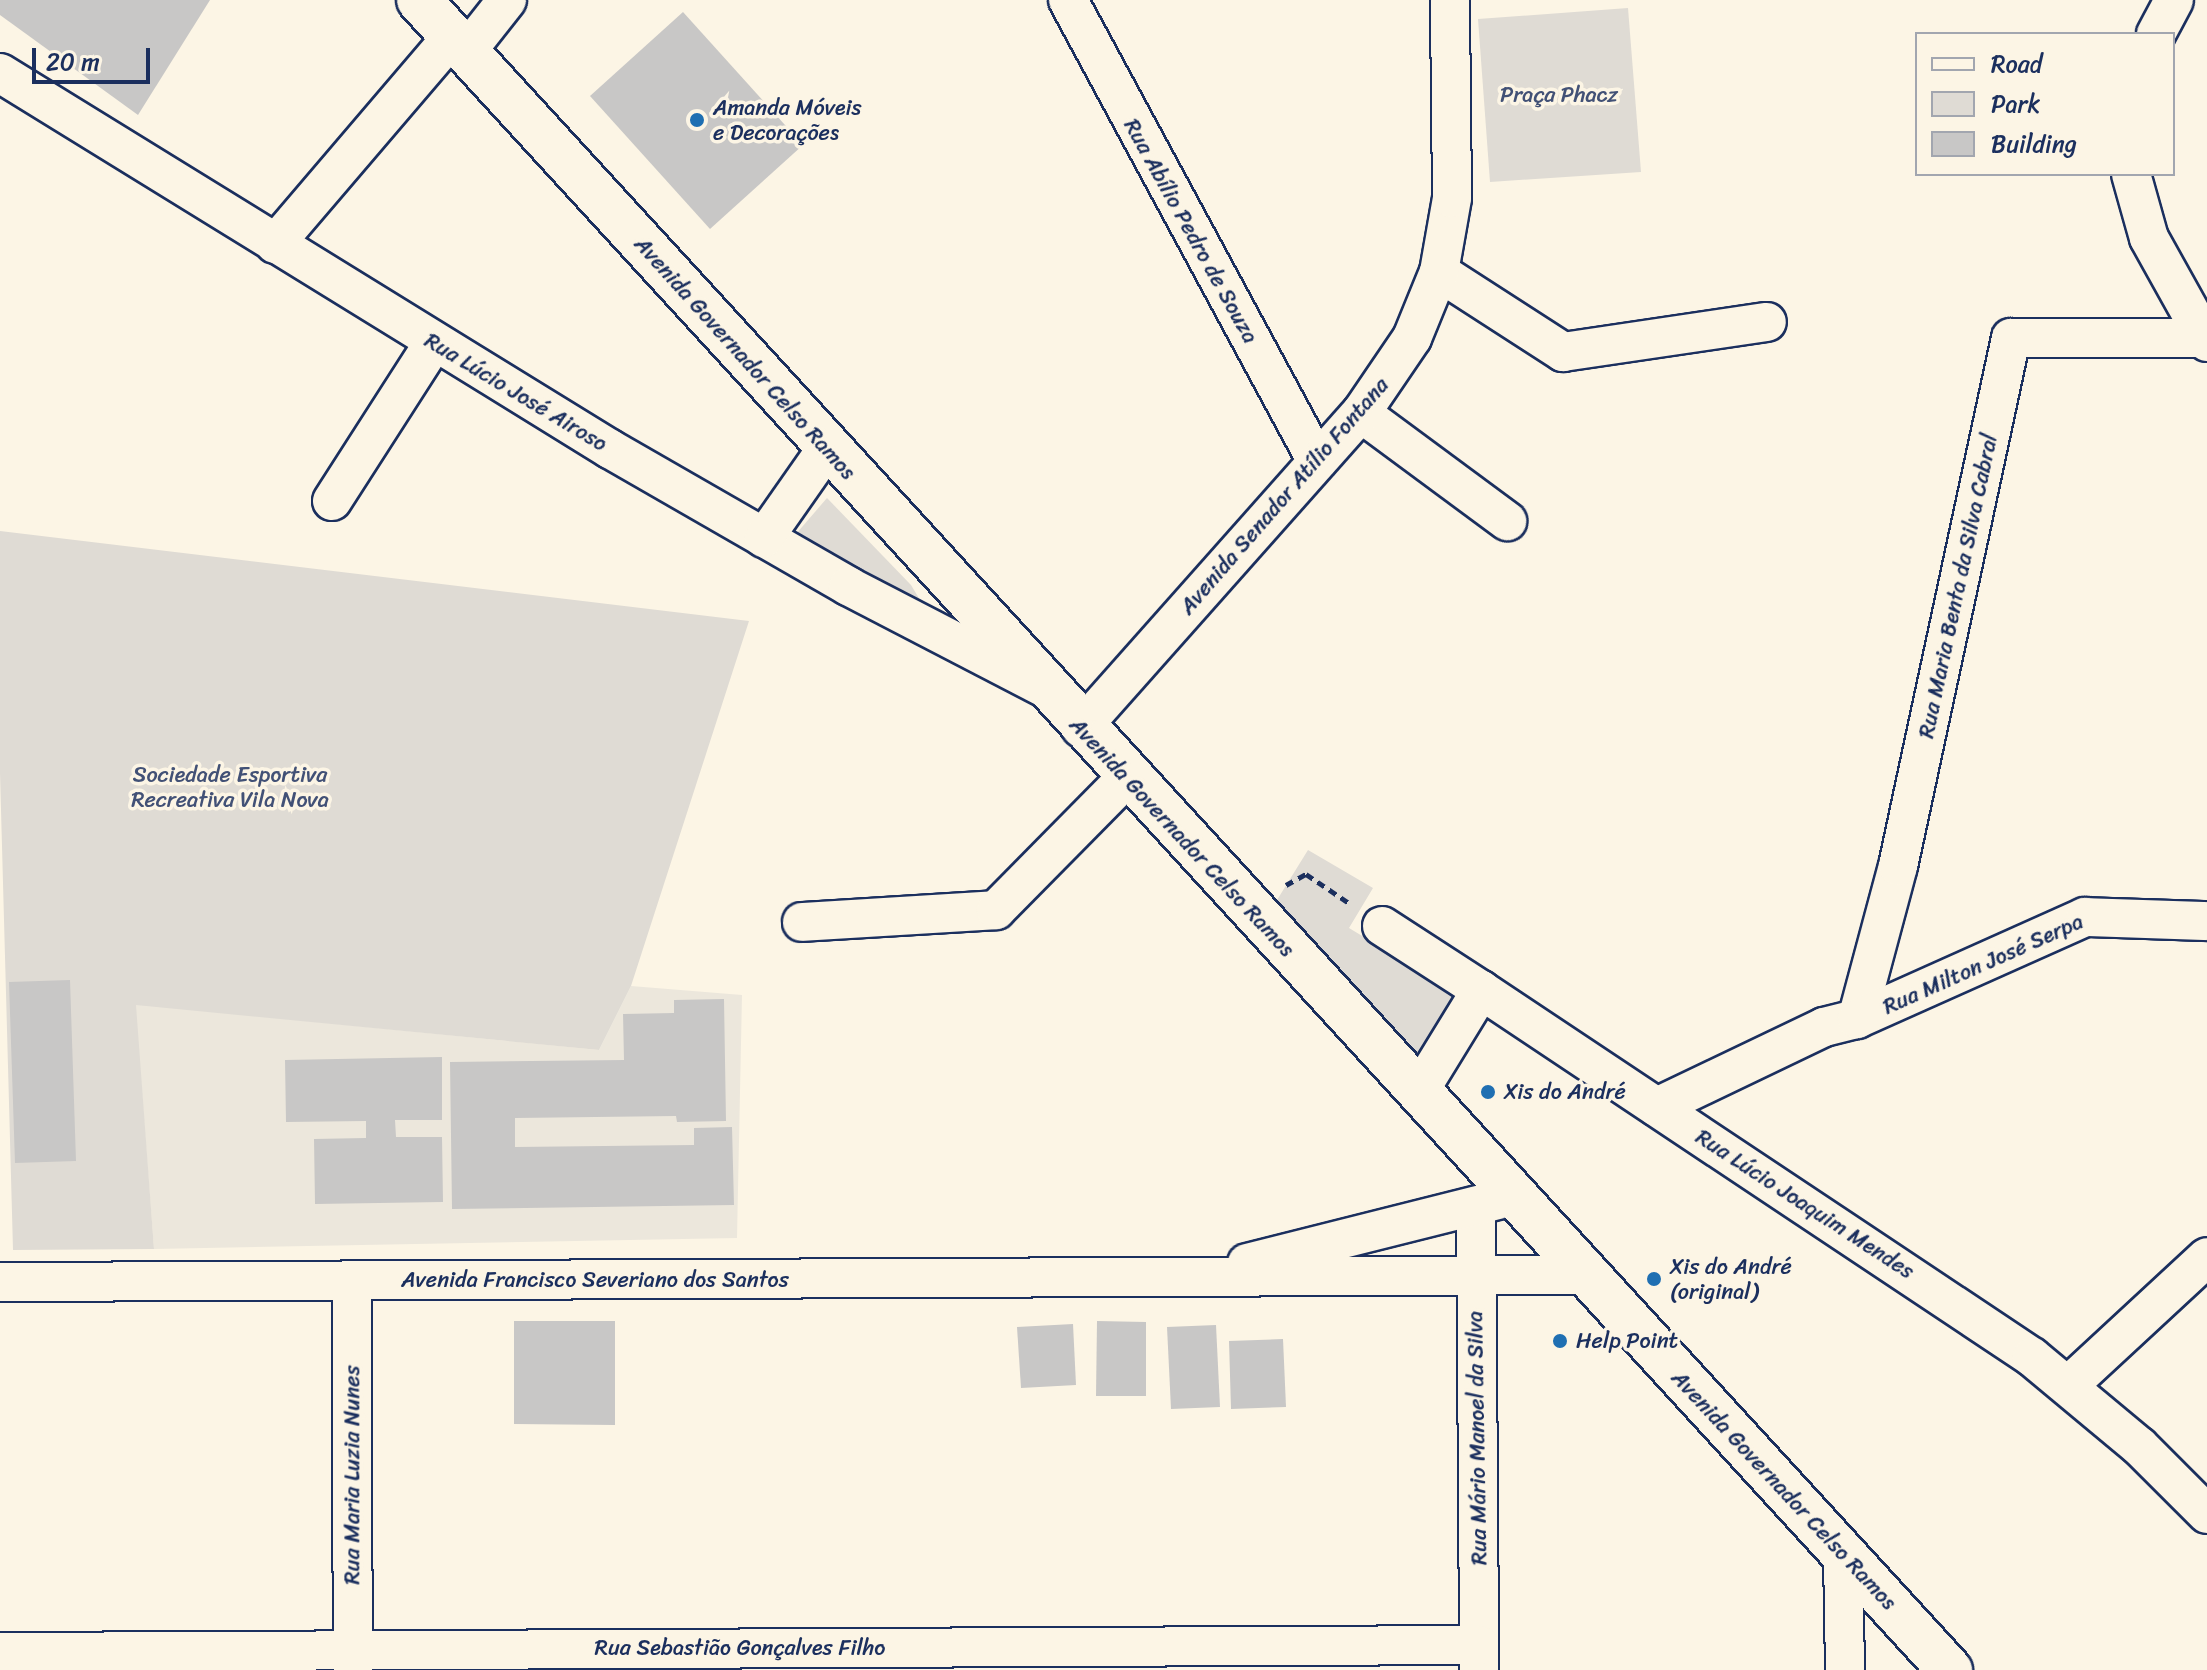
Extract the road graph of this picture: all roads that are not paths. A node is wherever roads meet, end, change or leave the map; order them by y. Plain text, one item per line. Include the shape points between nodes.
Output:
1 (419, 0) edge
2 (507, 0) edge
3 (1068, 0) edge
4 (1453, 0) edge
5 (2174, 0) edge
6 (2157, 32) edge
7 (459, 45) junction
8 (0, 73) edge
9 (2132, 176) edge
10 (275, 244) junction
11 (1439, 272) junction
12 (1767, 322) dead end
13 (2205, 340) edge
14 (434, 342) junction
15 (1361, 413) junction
16 (827, 448) junction
17 (1317, 461) junction
18 (332, 501) dead end
19 (1507, 521) dead end
20 (764, 538) junction
21 (1046, 689) junction
22 (1081, 728) junction
23 (1127, 777) junction
24 (2207, 921) edge
25 (802, 922) dead end
26 (1382, 926) road end
27 (1481, 990) junction
28 (1857, 1019) junction
29 (1418, 1093) junction
30 (1664, 1111) junction
31 (1494, 1201) junction
32 (2207, 1257) edge
33 (1585, 1275) junction
34 (1190, 1278) junction
35 (1476, 1278) junction
36 (352, 1281) junction
37 (0, 1282) edge
38 (2069, 1385) junction
39 (2193, 1480) edge
40 (2207, 1514) edge
41 (1843, 1555) junction
42 (0, 1652) edge
43 (1479, 1657) edge
44 (353, 1660) edge
45 (1845, 1670) edge
46 (1950, 1670) edge

1 - 7 main road, Avenida Governador Celso Ramos
2 - 7 street
3 - 17 street, Rua Abílio Pedro de Souza
4 - 11 street, Avenida Senador Atílio Fontana via 1452,198
5 - 6 street
7 - 10 street
7 - 16 main road, Avenida Governador Celso Ramos
8 - 10 street, Rua Lúcio José Airoso
9 - 13 street via 2149,238
10 - 14 street, Rua Lúcio José Airoso
11 - 12 street via 1563,352
11 - 15 street, Avenida Senador Atílio Fontana via 1412,338
13 - 28 street, Rua Maria Benta da Silva Cabral via 2011,338 1898,866
14 - 18 street
14 - 20 street, Rua Lúcio José Airoso
15 - 17 street, Avenida Senador Atílio Fontana
15 - 19 street
16 - 20 street
16 - 21 main road, Avenida Governador Celso Ramos
17 - 22 street, Avenida Senador Atílio Fontana
20 - 21 street, Rua Lúcio José Airoso
21 - 22 main road, Avenida Governador Celso Ramos
22 - 23 main road, Avenida Governador Celso Ramos
23 - 25 street via 996,910
23 - 29 main road, Avenida Governador Celso Ramos
24 - 28 street, Rua Milton José Serpa via 2085,917
26 - 27 street, Rua Lúcio Joaquim Mendes
27 - 29 street
27 - 30 street, Rua Lúcio Joaquim Mendes
28 - 30 street, Rua Milton José Serpa via 1824,1027
29 - 31 main road, Avenida Governador Celso Ramos
30 - 38 street, Rua Lúcio Joaquim Mendes
31 - 33 main road, Avenida Governador Celso Ramos
31 - 34 street, Avenida Francisco Severiano dos Santos
31 - 35 street, Rua Mário Manoel da Silva
32 - 38 street
33 - 35 street, Avenida Francisco Severiano dos Santos
33 - 41 main road, Avenida Governador Celso Ramos
34 - 35 street, Avenida Francisco Severiano dos Santos
34 - 36 street, Avenida Francisco Severiano dos Santos
35 - 43 street, Rua Mário Manoel da Silva
36 - 37 street, Avenida Francisco Severiano dos Santos
36 - 44 street, Rua Maria Luzia Nunes
38 - 39 street, Rua Lúcio Joaquim Mendes
39 - 40 street, Rua Lúcio Joaquim Mendes
41 - 45 street
41 - 46 main road, Avenida Governador Celso Ramos
42 - 44 street, Rua Sebastião Gonçalves Filho
43 - 44 street, Rua Sebastião Gonçalves Filho

